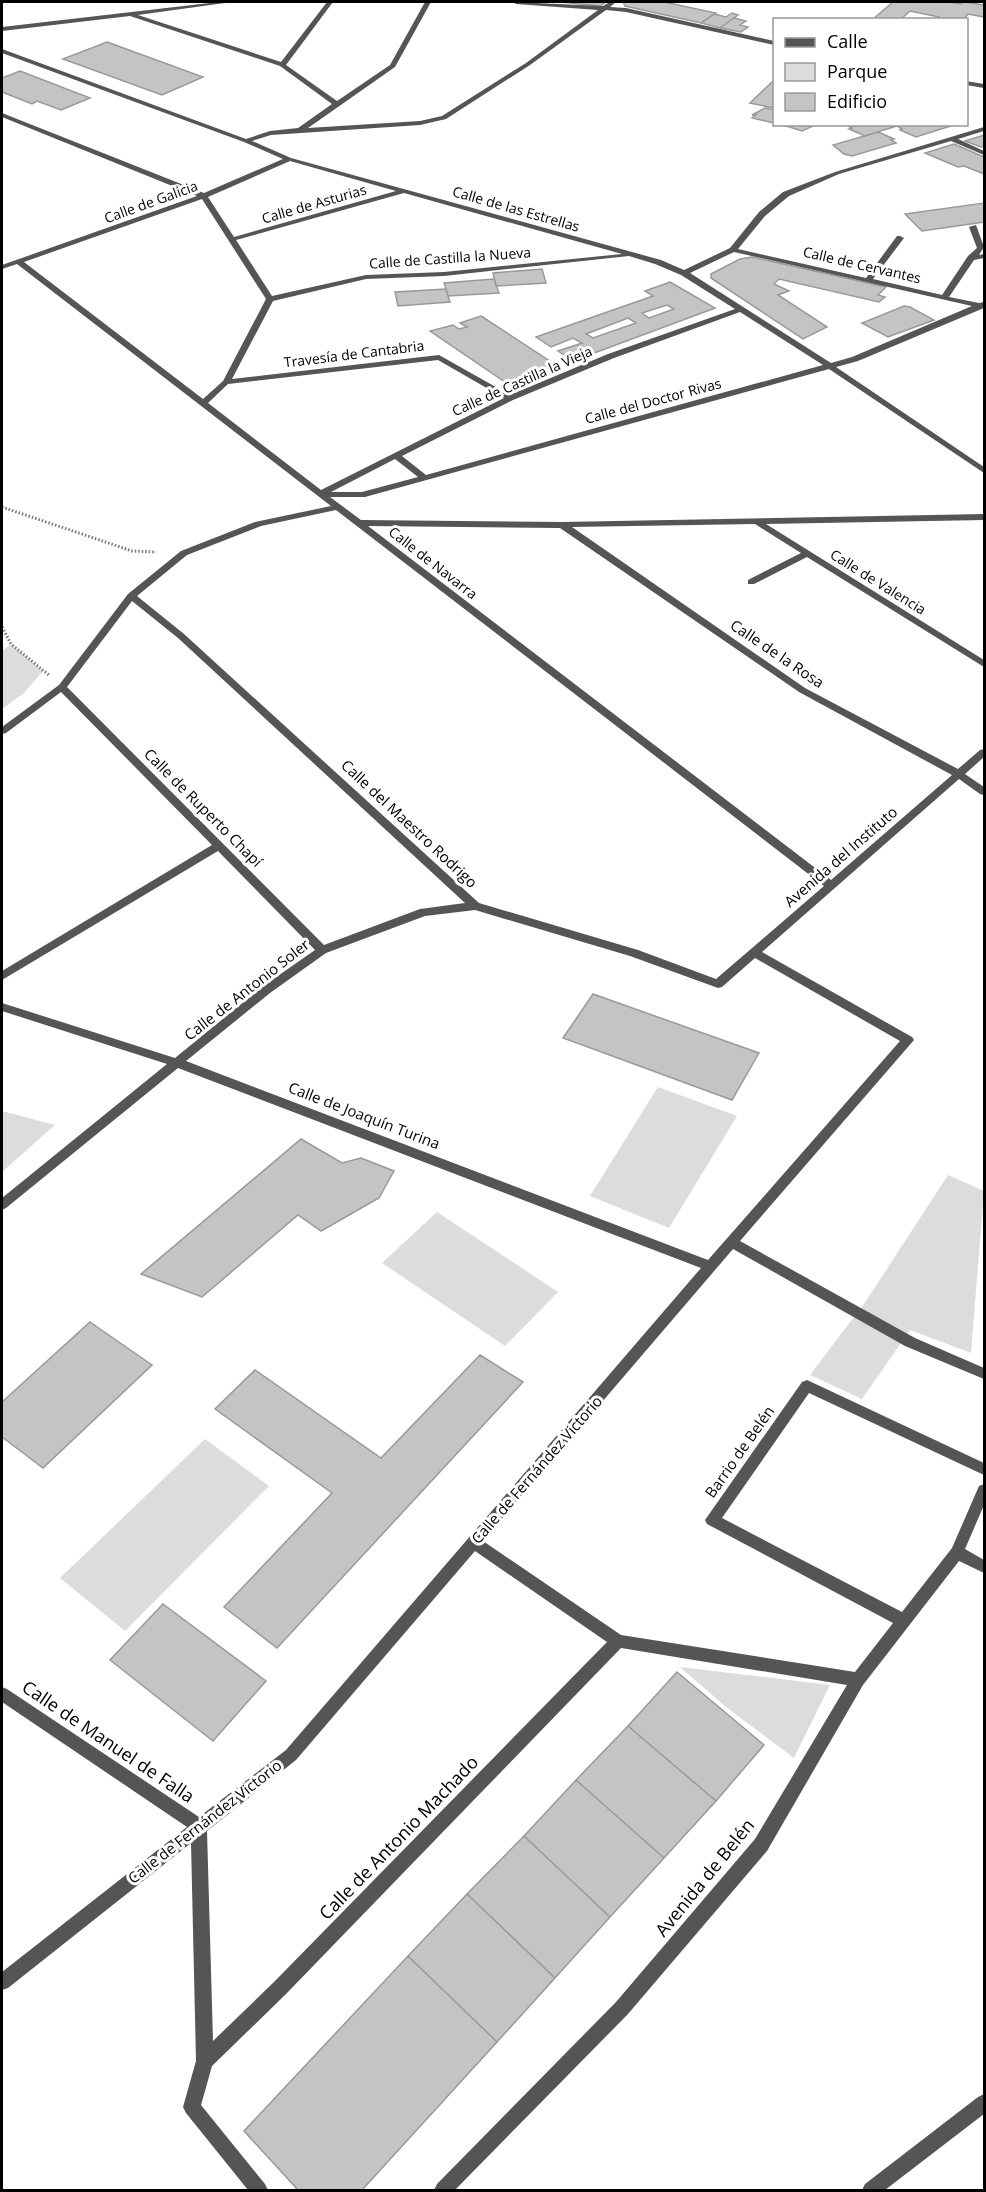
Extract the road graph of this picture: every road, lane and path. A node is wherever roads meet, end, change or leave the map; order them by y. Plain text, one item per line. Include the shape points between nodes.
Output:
1 (229, 2) edge
2 (330, 2) edge
3 (428, 2) edge
4 (516, 2) edge
5 (613, 2) edge
6 (604, 8) junction
7 (129, 13) junction
8 (2, 29) edge
9 (773, 43) edge
10 (2, 51) edge
11 (282, 65) junction
12 (968, 83) edge
13 (984, 86) edge
14 (336, 104) junction
15 (2, 115) edge
16 (984, 129) edge
17 (300, 130) junction
18 (952, 139) junction
19 (246, 141) junction
20 (984, 153) edge
21 (289, 159) junction
22 (402, 191) junction
23 (204, 196) junction
24 (973, 227) dead end
25 (900, 238) dead end
26 (233, 239) junction
27 (733, 250) junction
28 (633, 256) junction
29 (984, 256) edge
30 (971, 258) junction
31 (19, 262) junction
32 (2, 267) edge
33 (684, 273) junction
34 (868, 280) junction
35 (945, 297) junction
36 (270, 299) junction
37 (983, 306) edge
38 (741, 309) junction
39 (830, 366) junction
40 (226, 382) junction
41 (510, 398) junction
42 (202, 403) junction
43 (396, 456) junction
44 (984, 471) edge
45 (423, 477) junction
46 (321, 494) junction
47 (2, 507) edge
48 (338, 507) junction
49 (984, 517) edge
50 (359, 523) junction
51 (758, 523) junction
52 (562, 525) junction
53 (184, 553) junction
54 (807, 554) junction
55 (751, 582) dead end
56 (131, 596) junction
57 (2, 627) edge
58 (984, 664) edge
59 (62, 687) junction
60 (2, 731) edge
61 (984, 752) edge
62 (960, 775) junction
63 (984, 792) edge
64 (219, 846) junction
65 (830, 885) junction
66 (475, 906) junction
67 (322, 950) junction
68 (754, 953) junction
69 (2, 976) edge
70 (718, 984) joint
71 (2, 1007) edge
72 (178, 1063) junction
73 (2, 1205) edge
74 (732, 1242) junction
75 (711, 1266) junction
76 (984, 1374) edge
77 (984, 1469) edge
78 (984, 1490) edge
79 (474, 1543) junction
80 (957, 1552) junction
81 (984, 1567) edge
82 (904, 1621) junction
83 (618, 1641) junction
84 (858, 1680) junction
85 (2, 1694) edge
86 (199, 1826) junction
87 (2, 1982) edge
88 (205, 2061) junction
89 (984, 2103) edge
90 (259, 2190) edge
91 (443, 2190) edge
92 (871, 2190) edge

1 - 7 street
2 - 11 street
3 - 14 street via 393,66
4 - 6 street
5 - 6 street
6 - 9 street
6 - 17 street via 528,64 444,118
7 - 8 street
7 - 11 street
10 - 19 street, Calle de las Estrellas
11 - 14 street
12 - 13 street
14 - 17 street
15 - 23 street
16 - 18 street
17 - 19 street via 270,133
18 - 20 street
18 - 27 street via 837,173 786,194 762,214
19 - 21 street, Calle de las Estrellas
21 - 22 street, Calle de las Estrellas
21 - 23 street, Calle de Galicia
22 - 26 street, Calle de Asturias
22 - 28 street, Calle de las Estrellas
23 - 26 street
23 - 31 street, Calle de Galicia
24 - 30 street via 981,248
25 - 34 street
26 - 36 street
27 - 33 street
27 - 34 street, Calle de Cervantes
28 - 33 street, Calle de las Estrellas
28 - 36 street, Calle de Castilla la Nueva via 366,278
29 - 30 street
30 - 35 street
31 - 32 street, Calle de Galicia
31 - 42 street, Calle de Navarra
33 - 38 street, Calle de las Estrellas
34 - 35 street, Calle de Cervantes
35 - 37 street, Calle de Cervantes
36 - 40 street
37 - 39 street, Calle del Doctor Rivas
38 - 39 street, Calle de las Estrellas
38 - 41 street, Calle de Castilla la Vieja
39 - 44 street, Calle de las Estrellas
39 - 45 street, Calle del Doctor Rivas
40 - 41 street, Travesía de Cantabria via 440,357
40 - 42 street
41 - 43 street, Calle de Castilla la Vieja
42 - 46 street, Calle de Navarra
43 - 45 street
43 - 46 street, Calle de Castilla la Vieja
45 - 46 street, Calle del Doctor Rivas via 362,495
46 - 48 street, Calle de Navarra
47 - 53 path via 132,550
48 - 50 street, Calle de Navarra
48 - 53 street via 258,524
49 - 51 street
50 - 52 street
50 - 65 street, Calle de Navarra
51 - 52 street
51 - 54 street, Calle de Valencia
52 - 62 street, Calle de la Rosa via 802,690
53 - 56 street
54 - 55 street
54 - 58 street, Calle de Valencia
56 - 59 street
56 - 66 street, Calle del Maestro Rodrigo via 181,636
57 - 59 path via 11,644
59 - 60 street
59 - 64 street, Calle de Ruperto Chapí
61 - 62 street, Avenida del Instituto
62 - 63 street, Calle de la Rosa
62 - 65 street, Avenida del Instituto
64 - 67 street, Calle de Ruperto Chapí
64 - 69 street
65 - 68 street, Avenida del Instituto
66 - 67 street, Calle de Antonio Soler via 424,912
66 - 70 street, Calle del Maestro Rodrigo
67 - 72 street, Calle de Antonio Soler via 266,990
68 - 70 street, Avenida del Instituto
68 - 74 street, Calle de Fernández Victorio via 908,1040
71 - 72 street, Calle de Joaquín Turina
72 - 73 street, Calle de Antonio Soler
72 - 75 street, Calle de Joaquín Turina
74 - 75 street, Calle de Fernández Victorio
74 - 76 street via 910,1342
75 - 79 street, Calle de Fernández Victorio
77 - 82 street, Barrio de Belén via 807,1386 712,1520
78 - 80 street, Avenida de Belén
79 - 83 street
79 - 86 street, Calle de Fernández Victorio via 291,1755
80 - 81 street
80 - 82 street, Avenida de Belén
82 - 84 street, Avenida de Belén
83 - 84 street
83 - 88 street, Calle de Antonio Machado
84 - 91 street, Avenida de Belén via 761,1845 622,2008
85 - 86 street, Calle de Manuel de Falla
86 - 87 street, Calle de Fernández Victorio
86 - 88 street
88 - 90 street via 192,2107
89 - 92 street

